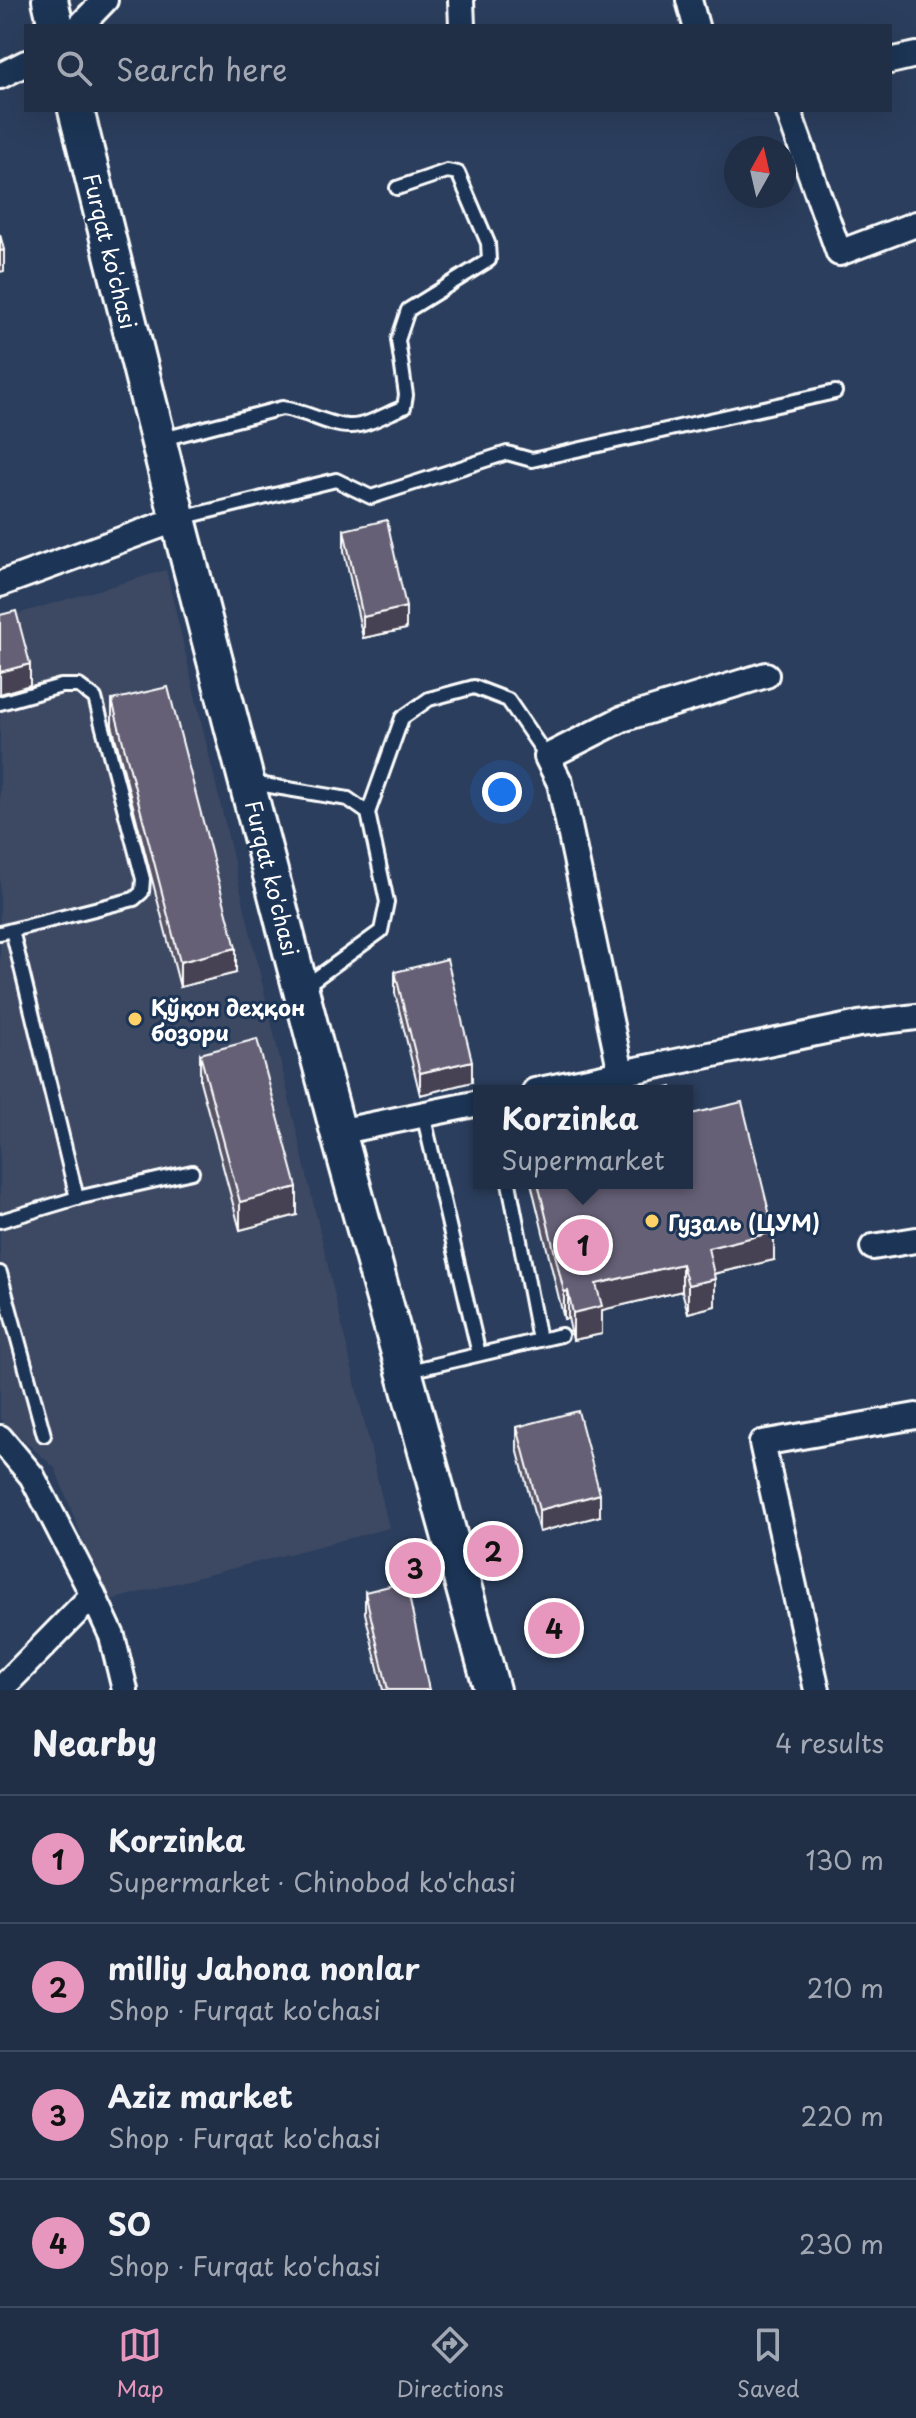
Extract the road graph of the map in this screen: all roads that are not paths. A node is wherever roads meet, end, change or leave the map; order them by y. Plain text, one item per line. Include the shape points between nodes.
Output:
1 (50, 0) edge
2 (105, 0) edge
3 (461, 0) edge
4 (689, 0) edge
5 (56, 24) edge
6 (82, 24) edge
7 (462, 24) edge
8 (695, 24) edge
9 (916, 55) edge
10 (892, 61) edge
11 (24, 64) edge
12 (0, 76) edge
13 (76, 112) edge
14 (789, 112) edge
15 (397, 188) dead end
16 (916, 224) edge
17 (835, 392) dead end
18 (158, 440) junction
19 (178, 519) junction
20 (0, 584) edge
21 (766, 675) dead end
22 (0, 703) edge
23 (547, 757) junction
24 (249, 783) junction
25 (368, 813) junction
26 (6, 931) edge
27 (302, 989) junction
28 (916, 1017) edge
29 (621, 1073) junction
30 (564, 1085) edge
31 (473, 1104) edge
32 (423, 1114) junction
33 (338, 1132) junction
34 (192, 1172) dead end
35 (510, 1189) edge
36 (77, 1198) junction
37 (0, 1221) edge
38 (916, 1240) edge
39 (873, 1247) dead end
40 (0, 1273) edge
41 (561, 1335) dead end
42 (539, 1340) junction
43 (479, 1354) junction
44 (405, 1372) junction
45 (916, 1416) edge
46 (44, 1435) dead end
47 (0, 1438) edge
48 (93, 1595) junction
49 (0, 1690) edge
50 (125, 1690) edge
51 (492, 1690) edge
52 (817, 1690) edge

1 - 5 main road
2 - 6 street
3 - 7 street
4 - 8 street
9 - 10 street
11 - 12 street
13 - 18 main road, Furqat ko'chasi
14 - 16 street via 839,253
15 - 18 lane via 447,171 458,173 488,243 489,260 408,310 398,340 404,407 352,427 282,408
17 - 19 lane via 532,460 507,453 371,497 336,480
18 - 19 main road, Furqat ko'chasi
19 - 20 street
19 - 24 main road, Furqat ko'chasi
21 - 23 street via 622,719
22 - 26 lane via 61,686 79,686 95,698 143,879 142,892 134,899
23 - 25 lane via 508,700 474,687 429,699 402,718
23 - 29 street via 560,783
24 - 25 lane via 348,799
24 - 27 main road, Furqat ko'chasi
25 - 27 lane via 387,902 381,931
26 - 36 lane
27 - 33 main road, Furqat ko'chasi
28 - 29 street
29 - 30 street
31 - 32 street
32 - 33 street
32 - 43 lane
33 - 44 main road, Furqat ko'chasi
34 - 36 lane
35 - 42 lane
36 - 37 lane
38 - 39 street
40 - 46 lane
41 - 42 lane
42 - 43 lane
43 - 44 lane
44 - 51 main road, Furqat ko'chasi
45 - 52 street via 762,1443
47 - 48 street via 32,1476
48 - 49 street
48 - 50 street via 112,1636

